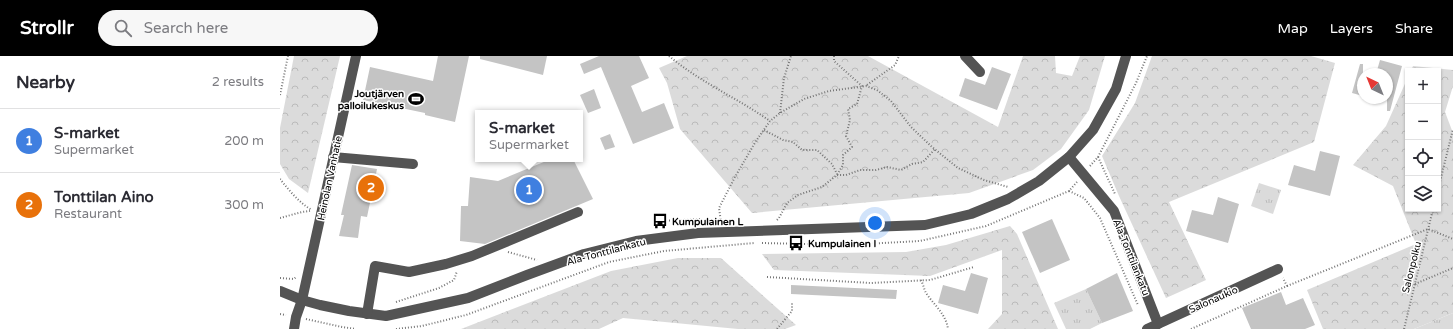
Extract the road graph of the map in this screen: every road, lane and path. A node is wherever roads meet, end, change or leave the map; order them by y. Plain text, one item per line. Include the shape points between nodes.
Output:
1 (288, 56) edge
2 (356, 56) edge
3 (669, 56) edge
4 (791, 56) edge
5 (834, 56) edge
6 (899, 56) edge
7 (965, 56) edge
8 (1126, 56) edge
9 (980, 72) dead end
10 (862, 86) junction
11 (866, 86) junction
12 (280, 95) edge
13 (780, 113) junction
14 (770, 121) junction
15 (1453, 129) edge
16 (764, 130) junction
17 (935, 149) junction
18 (333, 157) junction
19 (1069, 157) junction
20 (413, 164) dead end
21 (837, 175) junction
22 (1441, 178) edge
23 (280, 179) edge
24 (1021, 191) junction
25 (1069, 191) dead end
26 (578, 212) dead end
27 (1432, 212) edge
28 (280, 218) edge
29 (1428, 229) junction
30 (763, 230) junction
31 (722, 232) junction
32 (1453, 239) edge
33 (491, 248) junction
34 (538, 260) dead end
35 (458, 261) junction
36 (974, 267) dead end
37 (1453, 268) edge
38 (1278, 269) joint
39 (767, 277) dead end
40 (921, 280) junction
41 (1415, 284) junction
42 (1287, 286) junction
43 (280, 291) edge
44 (280, 298) edge
45 (302, 300) junction
46 (792, 302) dead end
47 (1140, 309) dead end
48 (280, 314) edge
49 (367, 314) junction
50 (386, 316) junction
51 (296, 317) junction
52 (1158, 324) junction
53 (294, 329) edge
54 (356, 329) edge
55 (777, 329) edge
56 (948, 329) edge
57 (1147, 329) edge
58 (1191, 329) edge
59 (1404, 329) edge

1 - 12 path
2 - 18 street, Heinolan Vanhatie
3 - 14 path via 697,77
4 - 13 path via 784,78
5 - 10 path via 834,61
6 - 11 path via 895,65
7 - 9 street
8 - 19 street, Ala-Tonttilankatu via 1116,89 1093,130
10 - 11 path
10 - 13 path via 830,91 804,99
10 - 21 path via 857,104 848,109 850,120 846,136 852,147 843,155 843,165
11 - 17 path via 877,90 891,101 911,128
13 - 14 path
14 - 16 path
15 - 22 path
16 - 21 path via 793,142 802,150 817,150 832,164
16 - 31 path via 735,177 720,208
17 - 21 path via 923,162 901,170 887,167
17 - 24 path via 958,168 984,180
18 - 20 street
18 - 45 street, Heinolan Vanhatie
19 - 24 street, Ala-Tonttilankatu via 1039,181
19 - 52 street, Ala-Tonttilankatu via 1114,211
21 - 30 path via 822,187 798,195 787,203 779,218
23 - 28 path via 289,191 314,211
24 - 30 street, Ala-Tonttilankatu via 971,214 925,226
25 - 47 path via 1084,198 1100,218
26 - 33 street
27 - 29 path, Salonpolku
29 - 32 path
29 - 41 path, Salonpolku
29 - 42 path
30 - 31 street, Ala-Tonttilankatu
31 - 50 street, Ala-Tonttilankatu via 628,243 584,254 468,298
33 - 34 path
33 - 35 street
35 - 49 street via 409,272 375,266
35 - 50 path via 454,280 439,288 391,304 386,310
36 - 40 path via 930,280
37 - 41 path
38 - 42 path
38 - 52 street, Salonaukio
39 - 40 path via 871,283
40 - 56 path via 926,293 948,324
41 - 59 path, Salonpolku
42 - 58 path
43 - 45 street, Ala-Tonttilankatu
44 - 45 street, Ala-Tonttilankatu
45 - 49 street, Ala-Tonttilankatu
45 - 51 street, Heinolan Vanhatie
46 - 55 path via 792,311
48 - 51 path
49 - 50 street, Ala-Tonttilankatu
51 - 53 street, Heinolan Vanhatie
51 - 54 path
52 - 57 street, Salonaukio

